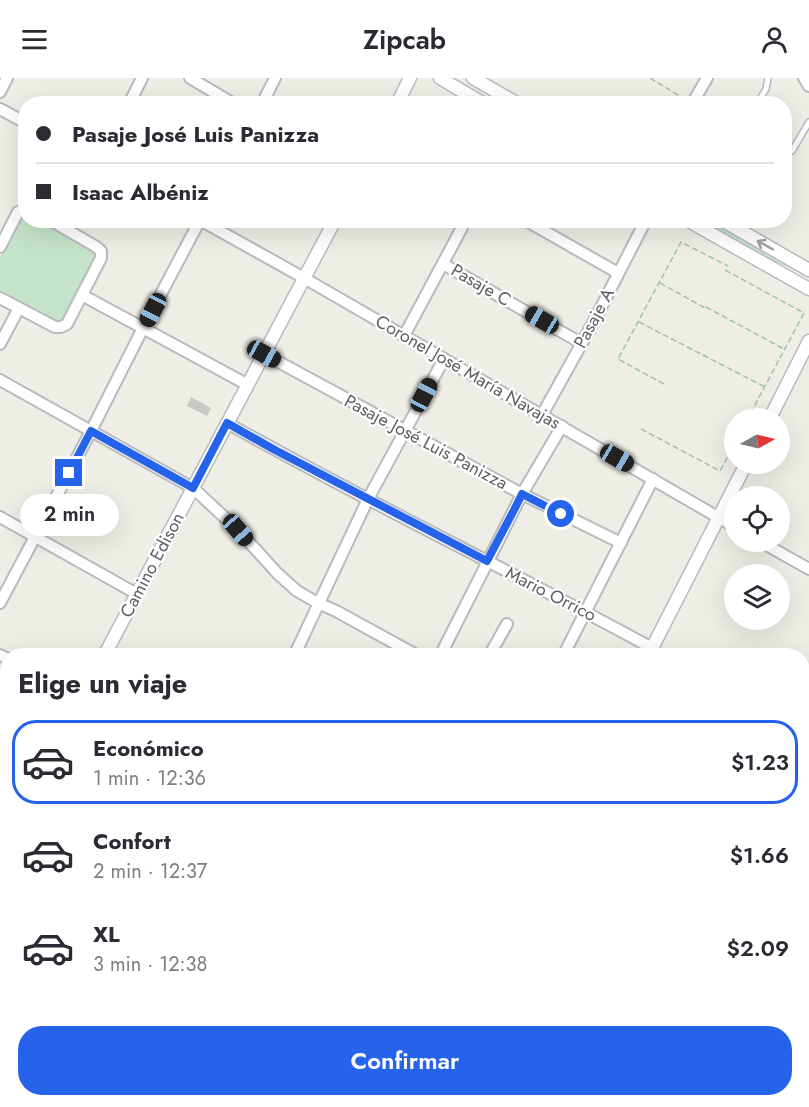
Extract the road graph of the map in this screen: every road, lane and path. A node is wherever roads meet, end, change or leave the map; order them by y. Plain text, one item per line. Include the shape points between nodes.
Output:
1 (7, 78) edge
2 (142, 78) edge
3 (190, 78) edge
4 (275, 78) edge
5 (410, 78) edge
6 (440, 78) edge
7 (473, 78) edge
8 (650, 78) edge
9 (707, 78) edge
10 (768, 78) edge
11 (0, 92) edge
12 (133, 96) edge
13 (220, 96) edge
14 (266, 96) edge
15 (401, 96) edge
16 (470, 96) edge
17 (505, 96) edge
18 (680, 96) edge
19 (692, 96) edge
20 (762, 96) edge
21 (0, 109) edge
22 (18, 119) edge
23 (809, 122) edge
24 (792, 151) dead end
25 (18, 212) edge
26 (71, 228) edge
27 (196, 228) edge
28 (214, 228) edge
29 (331, 228) edge
30 (462, 228) edge
31 (539, 228) edge
32 (642, 228) edge
33 (701, 228) edge
34 (736, 228) edge
35 (0, 247) edge
36 (443, 264) junction
37 (728, 266) dead end
38 (725, 270) dead end
39 (809, 270) edge
40 (618, 273) junction
41 (304, 278) junction
42 (659, 283) junction
43 (809, 289) edge
44 (82, 295) junction
45 (0, 298) edge
46 (19, 308) junction
47 (639, 321) junction
48 (143, 328) junction
49 (404, 336) junction
50 (809, 341) edge
51 (581, 343) junction
52 (0, 344) edge
53 (785, 349) junction
54 (264, 354) junction
55 (444, 359) junction
56 (0, 380) edge
57 (664, 384) dead end
58 (248, 385) junction
59 (765, 387) junction
60 (753, 408) edge
61 (775, 408) edge
62 (542, 415) junction
63 (227, 423) junction
64 (562, 426) junction
65 (640, 429) dead end
66 (91, 431) junction
67 (405, 431) junction
68 (724, 464) edge
69 (741, 474) edge
70 (653, 479) junction
71 (193, 488) junction
72 (522, 494) junction
73 (368, 499) junction
74 (0, 517) edge
75 (718, 517) junction
76 (724, 521) edge
77 (35, 536) junction
78 (621, 543) junction
79 (779, 552) edge
80 (487, 561) junction
81 (809, 569) edge
82 (137, 594) junction
83 (0, 603) edge
84 (318, 603) junction
85 (585, 612) junction
86 (507, 624) dead end
87 (108, 648) edge
88 (298, 648) edge
89 (403, 648) edge
90 (444, 648) edge
91 (494, 648) edge
92 (567, 648) edge
93 (644, 648) edge
94 (652, 648) edge

1 - 11 street
2 - 12 street
3 - 13 street
4 - 14 street
5 - 15 street
6 - 16 street
7 - 17 street
8 - 18 path
9 - 19 street
10 - 20 lane
21 - 22 street
23 - 24 lane
25 - 35 street
26 - 44 street via 101,251
27 - 48 street
28 - 41 street, Coronel José María Navajas
29 - 41 street, Camino Edison
30 - 36 street
31 - 40 street
32 - 40 street, Pasaje A
33 - 43 street
39 -> 34 street
36 - 49 street
36 - 51 street, Pasaje C
37 - 42 path via 681,242
38 - 53 path via 805,313
40 - 51 street, Pasaje A
41 - 49 street, Coronel José María Navajas
41 - 54 street, Camino Edison
42 - 47 path
42 - 53 path
44 - 46 street via 67,324 61,327
44 - 48 street
45 - 46 street
46 - 52 street
47 - 57 path via 618,359
47 - 59 path
48 - 58 street
48 - 66 street
49 - 55 street, Coronel José María Navajas
50 - 61 street
51 - 62 street, Pasaje A
53 - 59 path
54 - 58 street, Camino Edison
54 - 67 street, Pasaje José Luis Panizza
55 - 62 street, Coronel José María Navajas
55 - 67 street
56 - 66 street
58 - 63 street, Camino Edison
59 - 60 path
62 - 64 street, Coronel José María Navajas
63 - 71 street, Camino Edison
63 - 73 street, Mario Orrico
64 - 70 street, Coronel José María Navajas
64 - 72 street
65 - 68 path via 720,471
66 - 71 street
66 - 77 street
67 - 72 street, Pasaje José Luis Panizza
67 - 73 street
69 - 75 street
70 - 75 street, Coronel José María Navajas
70 - 78 street
71 - 82 street, Camino Edison
71 - 84 street via 278,574
72 - 78 street, Pasaje José Luis Panizza
72 - 80 street
73 - 80 street, Mario Orrico
73 - 84 street
74 - 77 street
75 - 76 street, Coronel José María Navajas
75 - 94 street
77 - 82 street
77 - 83 street
78 - 85 street
79 - 81 street
80 - 85 street, Mario Orrico
80 - 90 street
82 - 87 street, Camino Edison
84 - 88 street
84 - 89 street
85 - 92 street
85 - 93 street, Mario Orrico
86 - 91 street

